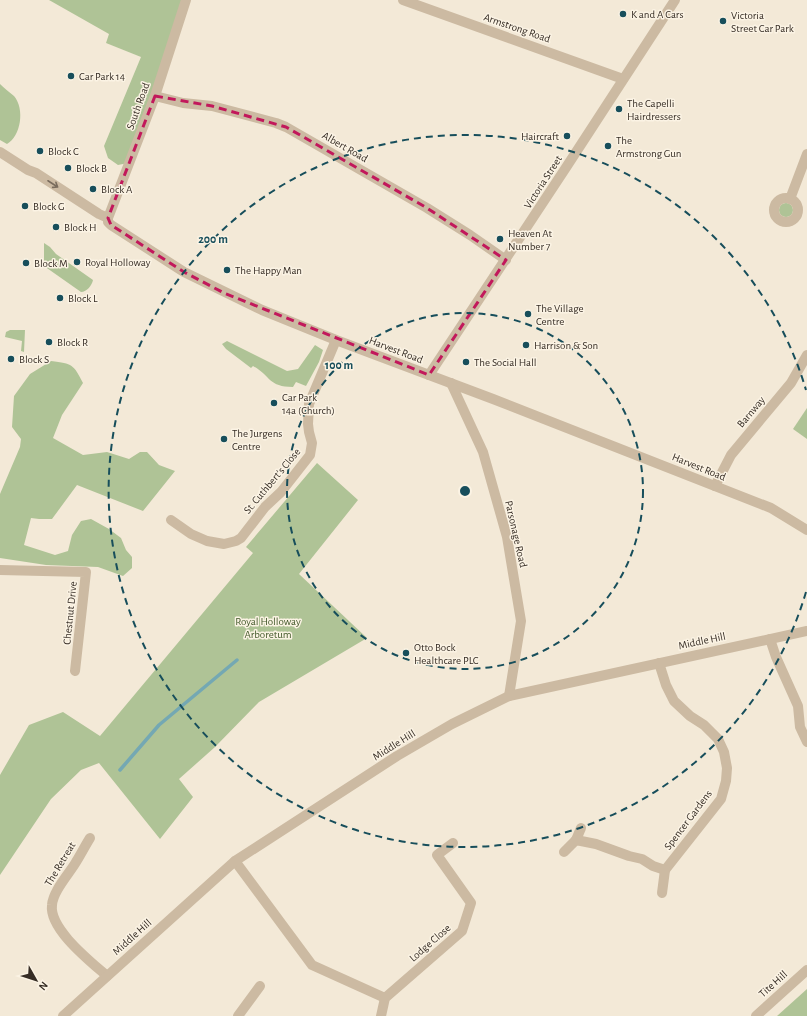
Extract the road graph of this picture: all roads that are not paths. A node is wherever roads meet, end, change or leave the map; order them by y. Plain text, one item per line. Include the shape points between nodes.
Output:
1 (186, 0) edge
2 (403, 0) edge
3 (675, 0) edge
4 (623, 79) junction
5 (155, 96) junction
6 (0, 152) edge
7 (807, 154) edge
8 (790, 199) dead end
9 (108, 218) junction
10 (506, 260) junction
11 (336, 340) junction
12 (807, 355) edge
13 (429, 376) junction
14 (451, 383) junction
15 (715, 486) junction
16 (171, 520) dead end
17 (807, 530) edge
18 (0, 570) edge
19 (807, 631) edge
20 (770, 639) junction
21 (659, 663) junction
22 (75, 671) dead end
23 (509, 696) junction
24 (807, 742) edge
25 (581, 828) dead end
26 (90, 838) dead end
27 (576, 840) junction
28 (453, 843) dead end
29 (564, 852) dead end
30 (235, 861) junction
31 (665, 870) junction
32 (662, 893) dead end
33 (807, 970) edge
34 (107, 976) junction
35 (260, 986) dead end
36 (385, 998) junction
37 (63, 1016) edge
38 (238, 1016) edge
39 (381, 1016) edge
40 (756, 1016) edge

1 - 5 street, South Road
2 - 4 street, Armstrong Road
3 - 4 street, Victoria Street
4 - 10 street, Victoria Street
5 - 9 street, South Road
5 - 10 street, Albert Road via 183,103 212,106 286,127 428,208
6 -> 9 street, Harvest Road
7 - 8 street
9 - 11 street, Harvest Road via 111,225 184,272 262,310
10 - 13 street, Victoria Street
11 - 13 street, Harvest Road
11 - 16 street, St. Cuthbert's Close via 309,404 308,424 312,443 310,455 241,538 224,544 207,541
12 - 15 street, Barnway via 791,383 731,455
13 - 14 street, Harvest Road
14 - 15 street, Harvest Road
14 - 23 street, Parsonage Road via 483,452 507,537 521,621
15 - 17 street, Harvest Road via 771,508
18 - 22 street, Chestnut Drive via 86,572
19 - 20 street, Middle Hill
20 - 21 street, Middle Hill
20 - 24 street via 798,706 800,727
21 - 23 street, Middle Hill
21 - 31 street, Spencer Gardens via 674,701 718,739 728,768 721,798
23 - 30 street, Middle Hill via 452,724 397,756
25 - 27 street
26 - 34 street, The Retreat via 58,889 51,915 57,927
27 - 29 street
27 - 31 street via 642,859
28 - 36 street, Lodge Close via 437,855 471,903 462,931
30 - 34 street, Middle Hill
30 - 36 street via 312,965
31 - 32 street
33 - 40 street, Tite Hill
34 - 37 street, Middle Hill
35 - 38 street
36 - 39 street

